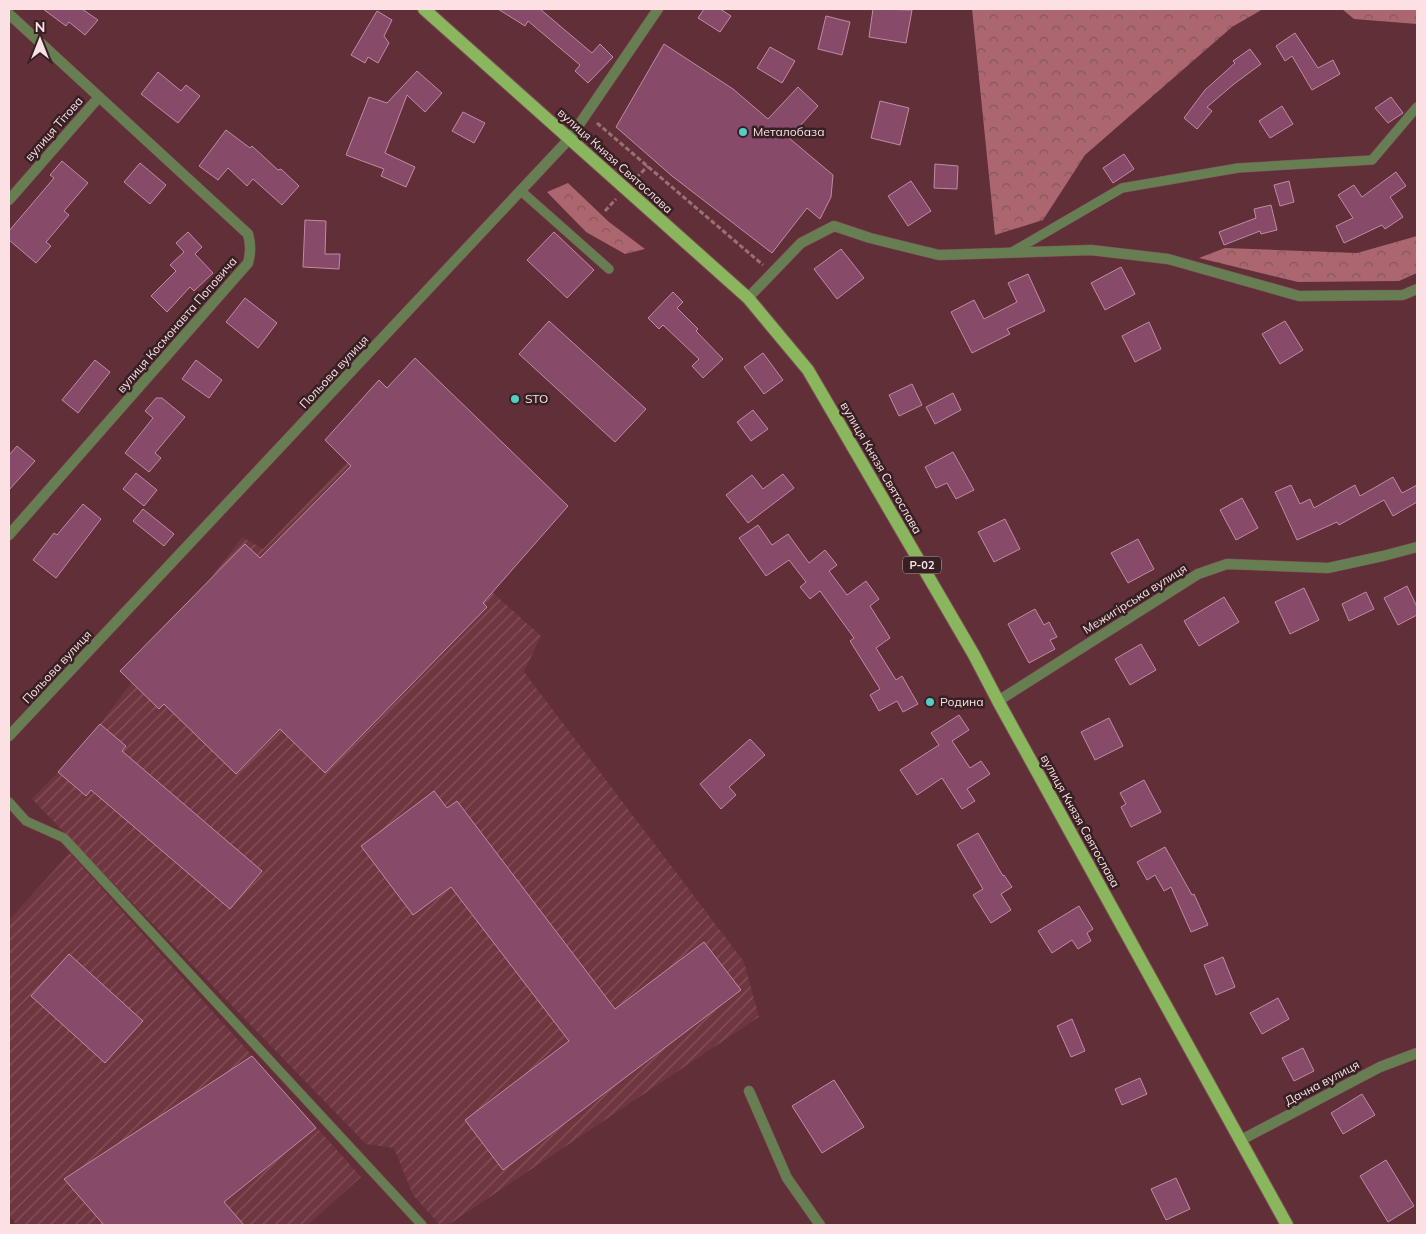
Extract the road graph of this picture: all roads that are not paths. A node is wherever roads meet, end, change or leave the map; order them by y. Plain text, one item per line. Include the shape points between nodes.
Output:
1 (424, 9) edge
2 (658, 9) edge
3 (9, 14) edge
4 (99, 97) junction
5 (1417, 106) edge
6 (570, 138) junction
7 (521, 191) junction
8 (9, 200) edge
9 (1012, 252) junction
10 (609, 269) dead end
11 (1417, 289) edge
12 (748, 298) junction
13 (9, 535) edge
14 (1417, 547) edge
15 (998, 701) junction
16 (9, 736) edge
17 (9, 802) edge
18 (1417, 1053) edge
19 (749, 1091) dead end
20 (1241, 1140) junction
21 (422, 1225) edge
22 (820, 1225) edge
23 (1287, 1225) edge

1 - 6 main road, вулиця Князя Святослава / Р-02
2 - 6 street, Польова вулиця
3 - 4 street, вулиця Космонавта Поповича
4 - 8 street, вулиця Тітова
4 - 13 street, вулиця Космонавта Поповича via 248,234 251,253 248,263
5 - 9 lane via 1372,160 1238,168 1122,188
6 - 7 street, Польова вулиця
6 - 12 main road, вулиця Князя Святослава / Р-02 via 624,190
7 - 10 lane
7 - 16 street, Польова вулиця
9 - 11 street via 1091,250 1168,259 1299,296 1403,295
9 - 12 street via 938,255 834,226 801,243
12 - 15 main road, вулиця Князя Святослава / Р-02 via 808,370
14 - 15 street, Межигірська вулиця via 1328,568 1227,564 1205,571
15 - 20 main road, вулиця Князя Святослава / Р-02
17 - 21 lane via 26,821 64,838
18 - 20 street, Дачна вулиця via 1380,1067
19 - 22 street via 787,1178
20 - 23 main road, вулиця Князя Святослава / Р-02

